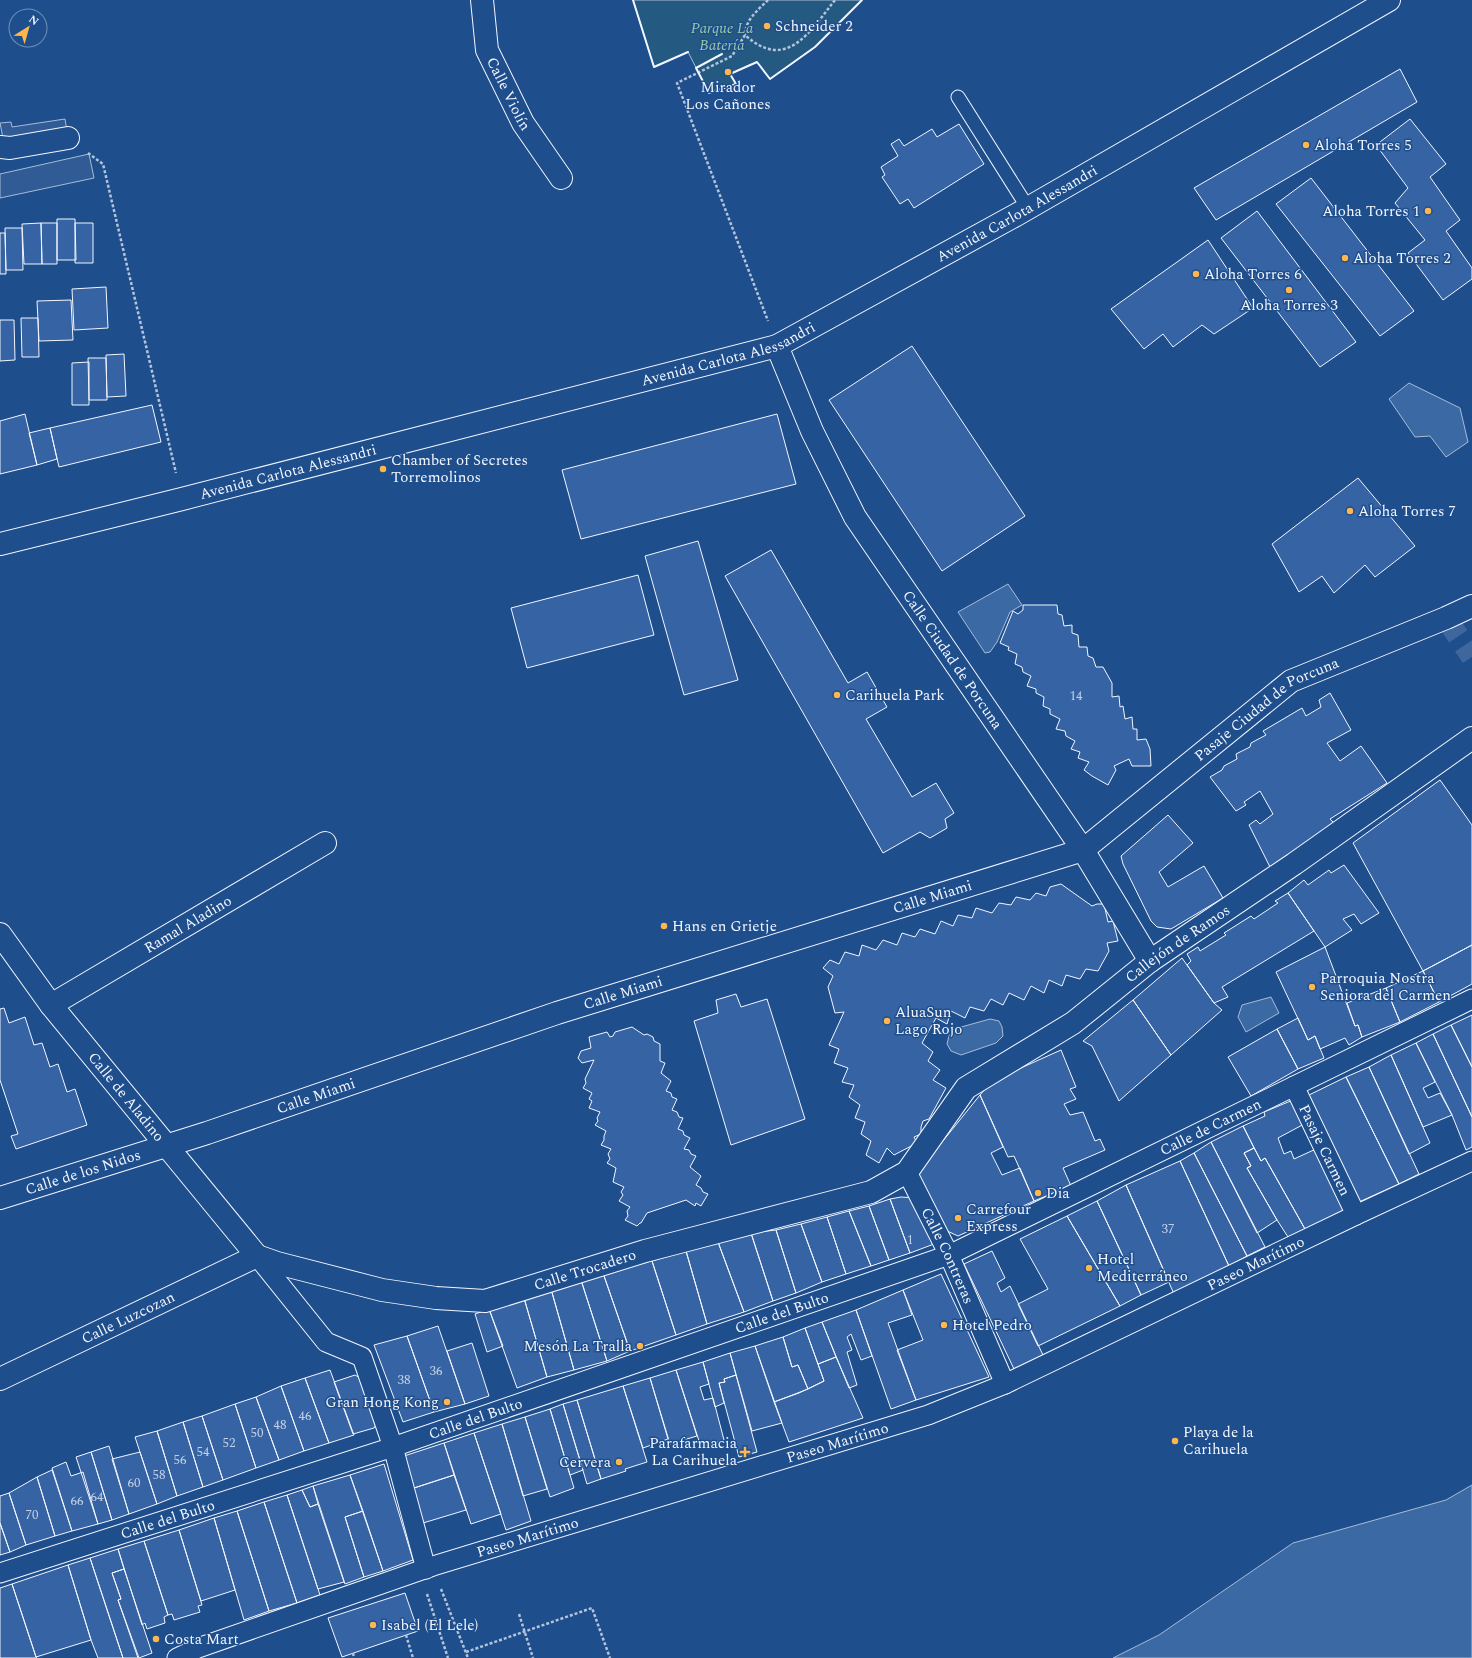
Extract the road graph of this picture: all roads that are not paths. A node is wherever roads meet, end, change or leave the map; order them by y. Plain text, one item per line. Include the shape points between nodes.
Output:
1 (482, 0) edge
2 (1389, 0) edge
3 (958, 97) dead end
4 (68, 138) road end
5 (0, 147) edge
6 (561, 178) dead end
7 (1028, 208) junction
8 (777, 346) junction
9 (0, 544) edge
10 (1472, 606) edge
11 (1472, 738) edge
12 (325, 843) dead end
13 (1083, 850) junction
14 (0, 934) edge
15 (1150, 961) junction
16 (1472, 998) edge
17 (51, 1005) junction
18 (1294, 1086) junction
19 (165, 1145) junction
20 (1472, 1161) edge
21 (907, 1172) junction
22 (0, 1198) edge
23 (1356, 1215) junction
24 (949, 1255) junction
25 (257, 1256) junction
26 (0, 1380) edge
27 (1005, 1384) junction
28 (393, 1447) junction
29 (426, 1568) junction
30 (0, 1573) edge
31 (177, 1658) edge

1 - 6 street, Calle Violín via 487,50 523,123
2 - 7 street, Avenida Carlota Alessandri
3 - 7 lane
4 - 5 street via 10,148
7 - 8 street, Avenida Carlota Alessandri
8 - 9 street, Avenida Carlota Alessandri
8 - 13 street, Calle Ciudad de Porcuna via 812,431 855,517
10 - 13 street, Pasaje Ciudad de Porcuna via 1291,681
11 - 15 street, Callejón de Ramos via 1294,864
12 - 17 street, Ramal Aladino
13 - 15 street, Calle Ciudad de Porcuna
13 - 19 street, Calle Miami via 557,1013
14 - 17 street, Calle de Aladino
15 - 21 street, Callejón de Ramos via 1072,1023 966,1088
16 - 18 street, Calle de Carmen
17 - 19 street, Calle de Aladino
18 - 23 street, Pasaje Carmen
18 - 24 street, Calle de Carmen
19 - 22 street, Calle de los Nidos
19 - 25 street, Calle de Aladino
20 - 23 street, Paseo Marítimo
21 - 24 street, Calle Contreras
21 - 25 street, Calle Trocadero via 871,1192 644,1251 486,1301 436,1298 382,1290
23 - 27 street, Paseo Marítimo
24 - 27 street, Calle Contreras
24 - 28 street, Calle del Bulto
25 - 26 street, Calle Luzcozan
25 - 28 street via 326,1342 362,1358
27 - 29 street, Paseo Marítimo via 928,1415
28 - 29 street
28 - 30 street, Calle del Bulto
29 - 31 street, Paseo Marítimo via 198,1648

